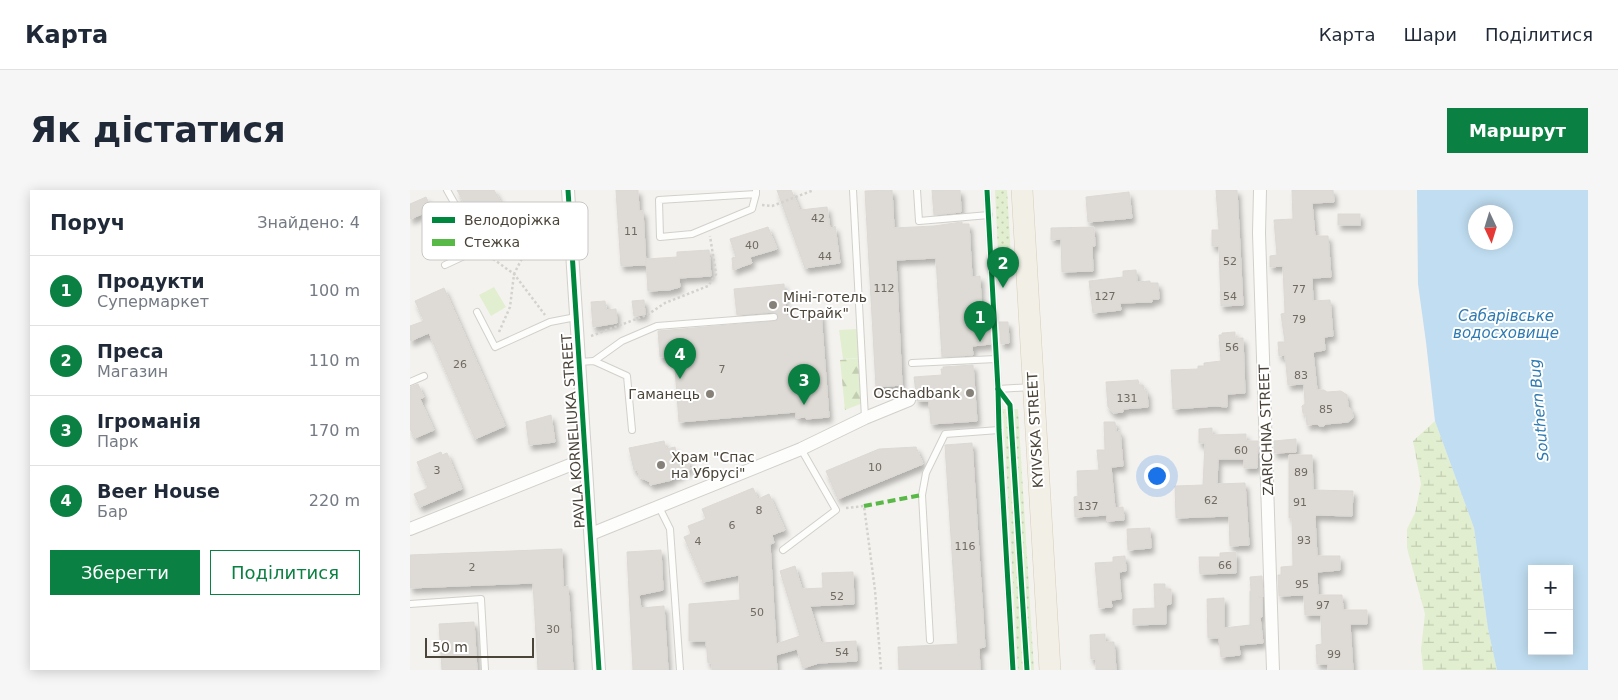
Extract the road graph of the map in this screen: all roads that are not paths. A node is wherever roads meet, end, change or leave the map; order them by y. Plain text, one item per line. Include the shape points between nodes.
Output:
1 (447, 190) edge
2 (853, 190) edge
3 (917, 190) edge
4 (987, 190) edge
5 (1022, 190) edge
6 (1260, 190) edge
7 (756, 192) edge
8 (454, 202) edge
9 (988, 216) junction
10 (456, 260) edge
11 (572, 260) edge
12 (445, 265) dead end
13 (477, 312) dead end
14 (576, 317) junction
15 (774, 317) dead end
16 (996, 358) junction
17 (594, 361) junction
18 (579, 362) junction
19 (912, 363) dead end
20 (424, 376) dead end
21 (410, 382) edge
22 (1033, 387) junction
23 (998, 389) junction
24 (909, 400) dead end
25 (865, 418) junction
26 (632, 430) dead end
27 (999, 430) junction
28 (801, 449) junction
29 (586, 459) junction
30 (659, 507) junction
31 (410, 529) edge
32 (591, 534) junction
33 (783, 550) dead end
34 (410, 604) edge
35 (930, 640) dead end
36 (486, 670) edge
37 (599, 670) edge
38 (680, 670) edge
39 (1013, 670) edge
40 (1050, 670) edge
41 (1273, 670) edge

1 - 8 lane
2 - 25 lane
3 - 9 lane via 919,221
4 - 9 lane
5 - 22 main road, KYIVSKA STREET
6 - 41 street, ZARICHNA STREET
7 - 7 lane via 659,200 660,237 692,234 746,212 752,209
9 - 16 lane
10 - 12 lane
11 - 14 street, PAVLA KORNELIUKA STREET
13 - 14 lane via 495,346 550,322
14 - 18 street, PAVLA KORNELIUKA STREET
15 - 17 lane via 657,326 622,340
16 - 19 lane
16 - 23 lane
17 - 18 lane
17 - 26 lane via 627,376
18 - 29 street, PAVLA KORNELIUKA STREET
20 - 21 lane
22 - 23 lane
22 - 40 main road, KYIVSKA STREET
23 - 27 lane
24 - 25 street
25 - 28 street
27 - 35 lane via 945,434 926,472 922,495
27 - 39 lane
28 - 30 street
28 - 33 lane via 836,510
29 - 31 street
29 - 32 street, PAVLA KORNELIUKA STREET
30 - 32 street
30 - 38 lane via 670,529
32 - 37 street, PAVLA KORNELIUKA STREET
34 - 36 lane via 481,599

